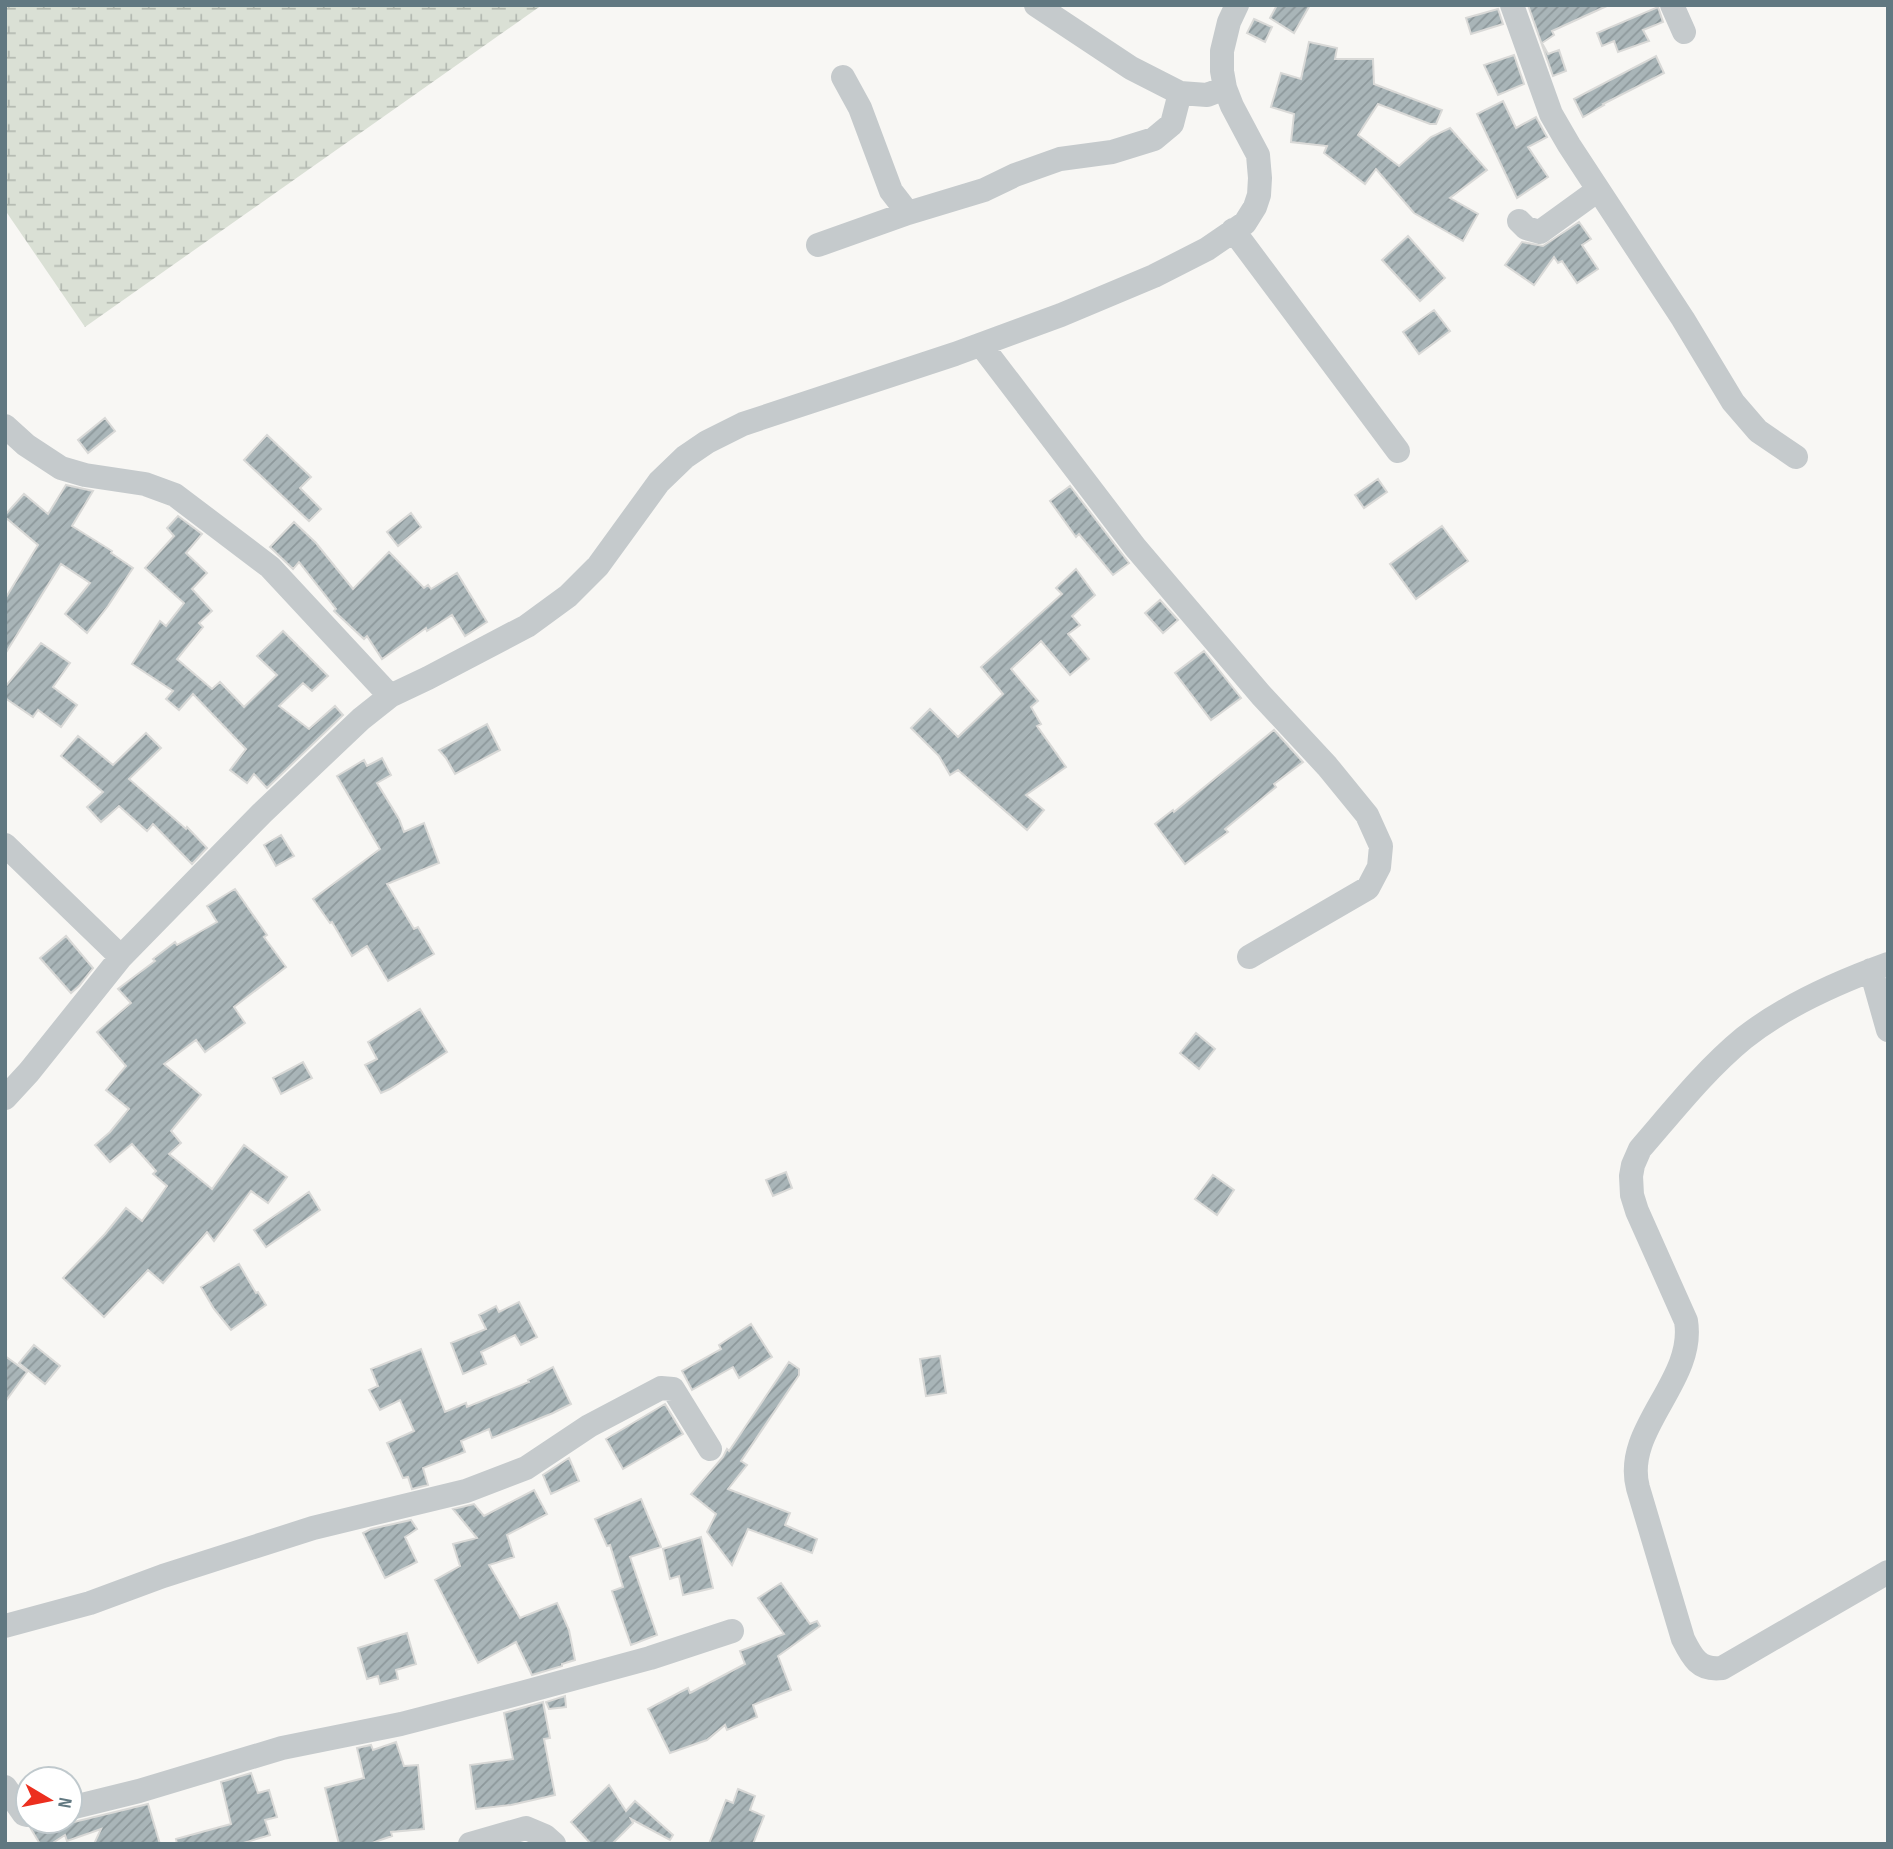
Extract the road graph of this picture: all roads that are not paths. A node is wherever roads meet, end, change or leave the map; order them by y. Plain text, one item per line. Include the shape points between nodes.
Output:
1 (1036, 5) edge
2 (1237, 5) edge
3 (1512, 5) edge
4 (1672, 5) edge
5 (1684, 33) dead end
6 (843, 77) dead end
7 (1225, 88) junction
8 (1180, 93) junction
9 (1598, 190) junction
10 (908, 213) junction
11 (1519, 221) dead end
12 (1233, 230) junction
13 (818, 244) dead end
14 (981, 345) junction
15 (5, 426) edge
16 (1398, 451) dead end
17 (1796, 457) dead end
18 (390, 696) junction
19 (5, 845) edge
20 (121, 957) junction
21 (1250, 957) dead end
22 (1879, 967) edge
23 (1888, 1030) edge
24 (5, 1098) edge
25 (710, 1448) dead end
26 (1888, 1572) edge
27 (5, 1626) edge
28 (732, 1631) dead end
29 (84, 1805) edge
30 (470, 1844) edge
31 (554, 1844) edge

1 - 8 street via 1132,68
2 - 7 street via 1222,51
3 - 9 street via 1551,114
4 - 5 street
6 - 10 street via 860,108 891,191
7 - 8 street via 1207,94
7 - 12 street via 1258,155 1261,178 1255,207 1245,223
8 - 10 street via 1172,124 1154,139 1112,152 1060,159 984,190
9 - 11 street via 1540,232
9 - 17 street via 1733,402 1758,430
10 - 13 street
12 - 14 street via 1154,276
12 - 16 street
14 - 18 street via 743,424 707,442 659,482 598,566 568,596 527,626
14 - 21 street via 1135,547 1367,815 1381,846 1379,867 1368,888
15 - 18 street via 61,468 145,484 175,495 270,567
18 - 20 street via 262,813
19 - 20 street
20 - 24 street
22 - 23 street
22 - 26 street via 1774,1016 1744,1038 1709,1070 1640,1149 1631,1187 1637,1211 1687,1331 1682,1359 1635,1467 1683,1639 1704,1667 1721,1668
25 - 27 street via 673,1389 661,1388 589,1426 526,1468 502,1477 313,1528 90,1603
28 - 29 street via 521,1693 282,1748
30 - 31 street via 526,1828

